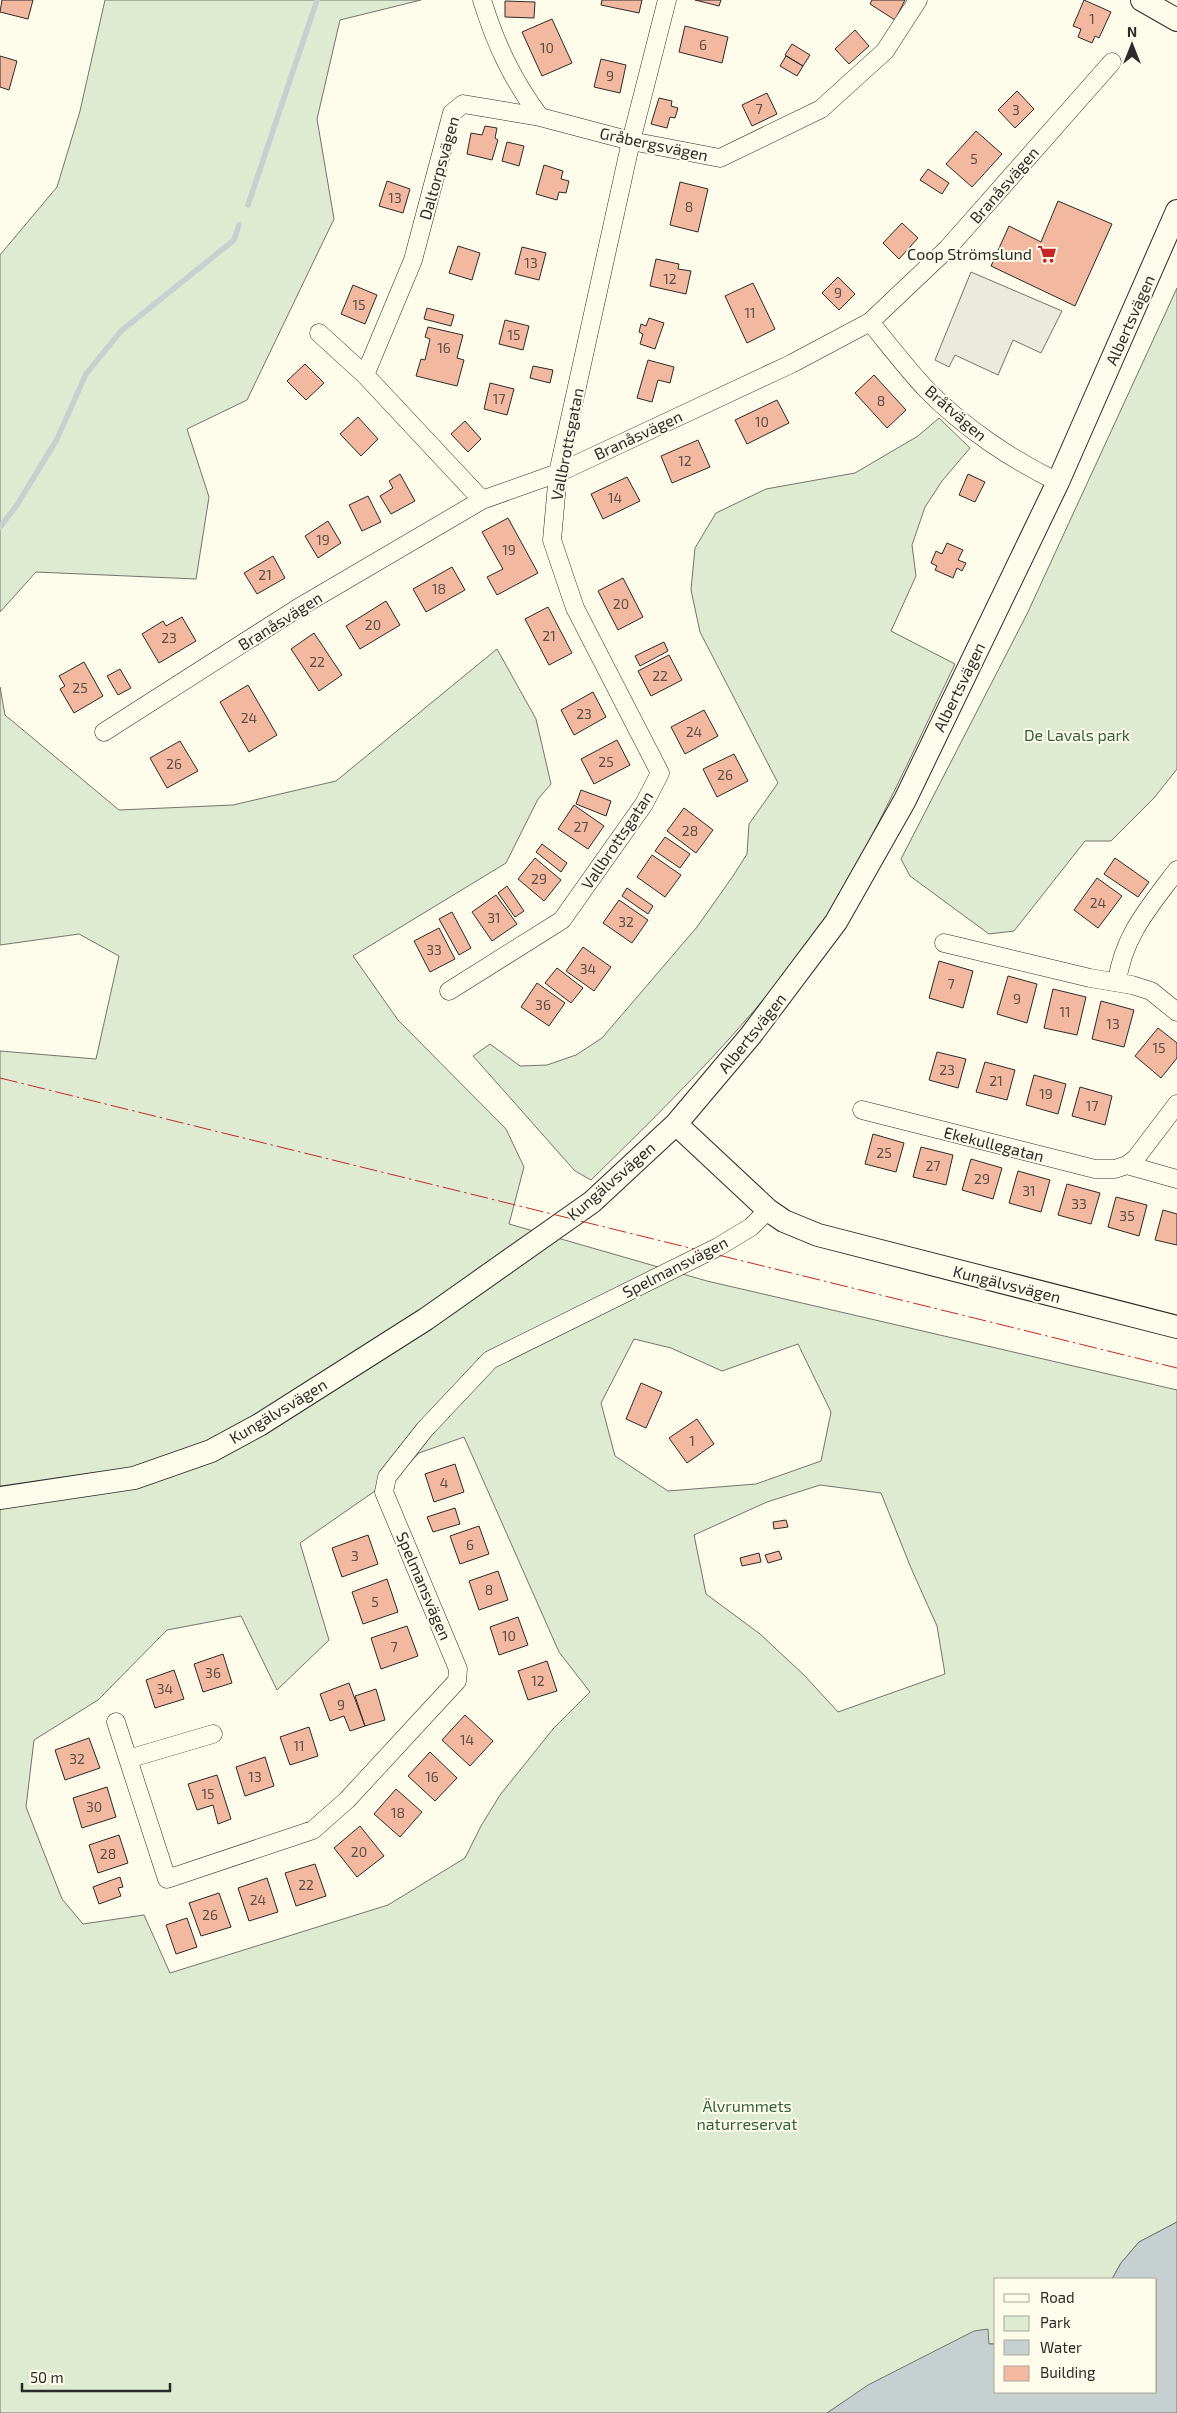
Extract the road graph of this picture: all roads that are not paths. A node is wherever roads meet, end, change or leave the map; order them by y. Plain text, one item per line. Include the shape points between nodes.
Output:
1 (482, 0) edge
2 (666, 0) edge
3 (918, 0) edge
4 (1142, 0) edge
5 (1177, 20) edge
6 (1112, 62) dead end
7 (540, 117) junction
8 (632, 141) junction
9 (1177, 211) edge
10 (870, 322) junction
11 (319, 333) dead end
12 (365, 375) junction
13 (558, 473) junction
14 (1058, 482) junction
15 (482, 500) junction
16 (104, 732) dead end
17 (1177, 870) edge
18 (944, 943) dead end
19 (1117, 982) junction
20 (449, 992) dead end
21 (1177, 1012) edge
22 (1177, 1104) edge
23 (862, 1110) dead end
24 (676, 1124) junction
25 (1128, 1165) junction
26 (1177, 1179) edge
27 (768, 1210) junction
28 (1177, 1327) edge
29 (0, 1498) edge
30 (116, 1722) dead end
31 (212, 1734) dead end
32 (128, 1759) junction

1 - 7 street via 506,65
2 - 8 street, Vallbrottsgatan
3 - 8 street, Gråbergsvägen via 885,52 821,109 720,158
4 - 5 street
6 - 10 street, Branåsvägen via 947,249
7 - 8 street, Gråbergsvägen
7 - 12 street, Daltorpsvägen via 463,104 452,113 413,260
8 - 13 street, Vallbrottsgatan
9 - 14 street, Albertsvägen
10 - 13 street, Branåsvägen via 791,364
10 - 14 street, Bråtvägen via 927,390 985,439
11 - 12 street
12 - 15 street
13 - 15 street, Branåsvägen
13 - 20 street, Vallbrottsgatan via 552,540 575,608 660,773 644,804 562,920
14 - 24 street, Albertsvägen via 905,800 836,922 752,1035
15 - 16 street, Branåsvägen via 298,608
17 - 19 street via 1129,941 1120,960
18 - 19 street
19 - 21 street via 1151,992
22 - 25 street
23 - 25 street, Ekekullegatan via 1095,1169
24 - 27 street, Kungälvsvägen
24 - 29 street, Kungälvsvägen via 592,1202 426,1319 259,1425 211,1451 134,1478
25 - 26 street, Ekekullegatan
27 - 28 street, Kungälvsvägen via 784,1221 818,1235
27 - 32 street, Spelmansvägen via 751,1226 718,1247 490,1360 432,1422 387,1477 384,1492 458,1669 457,1681 347,1800 313,1830 167,1879
30 - 32 street, Spelmansvägen
31 - 32 street

